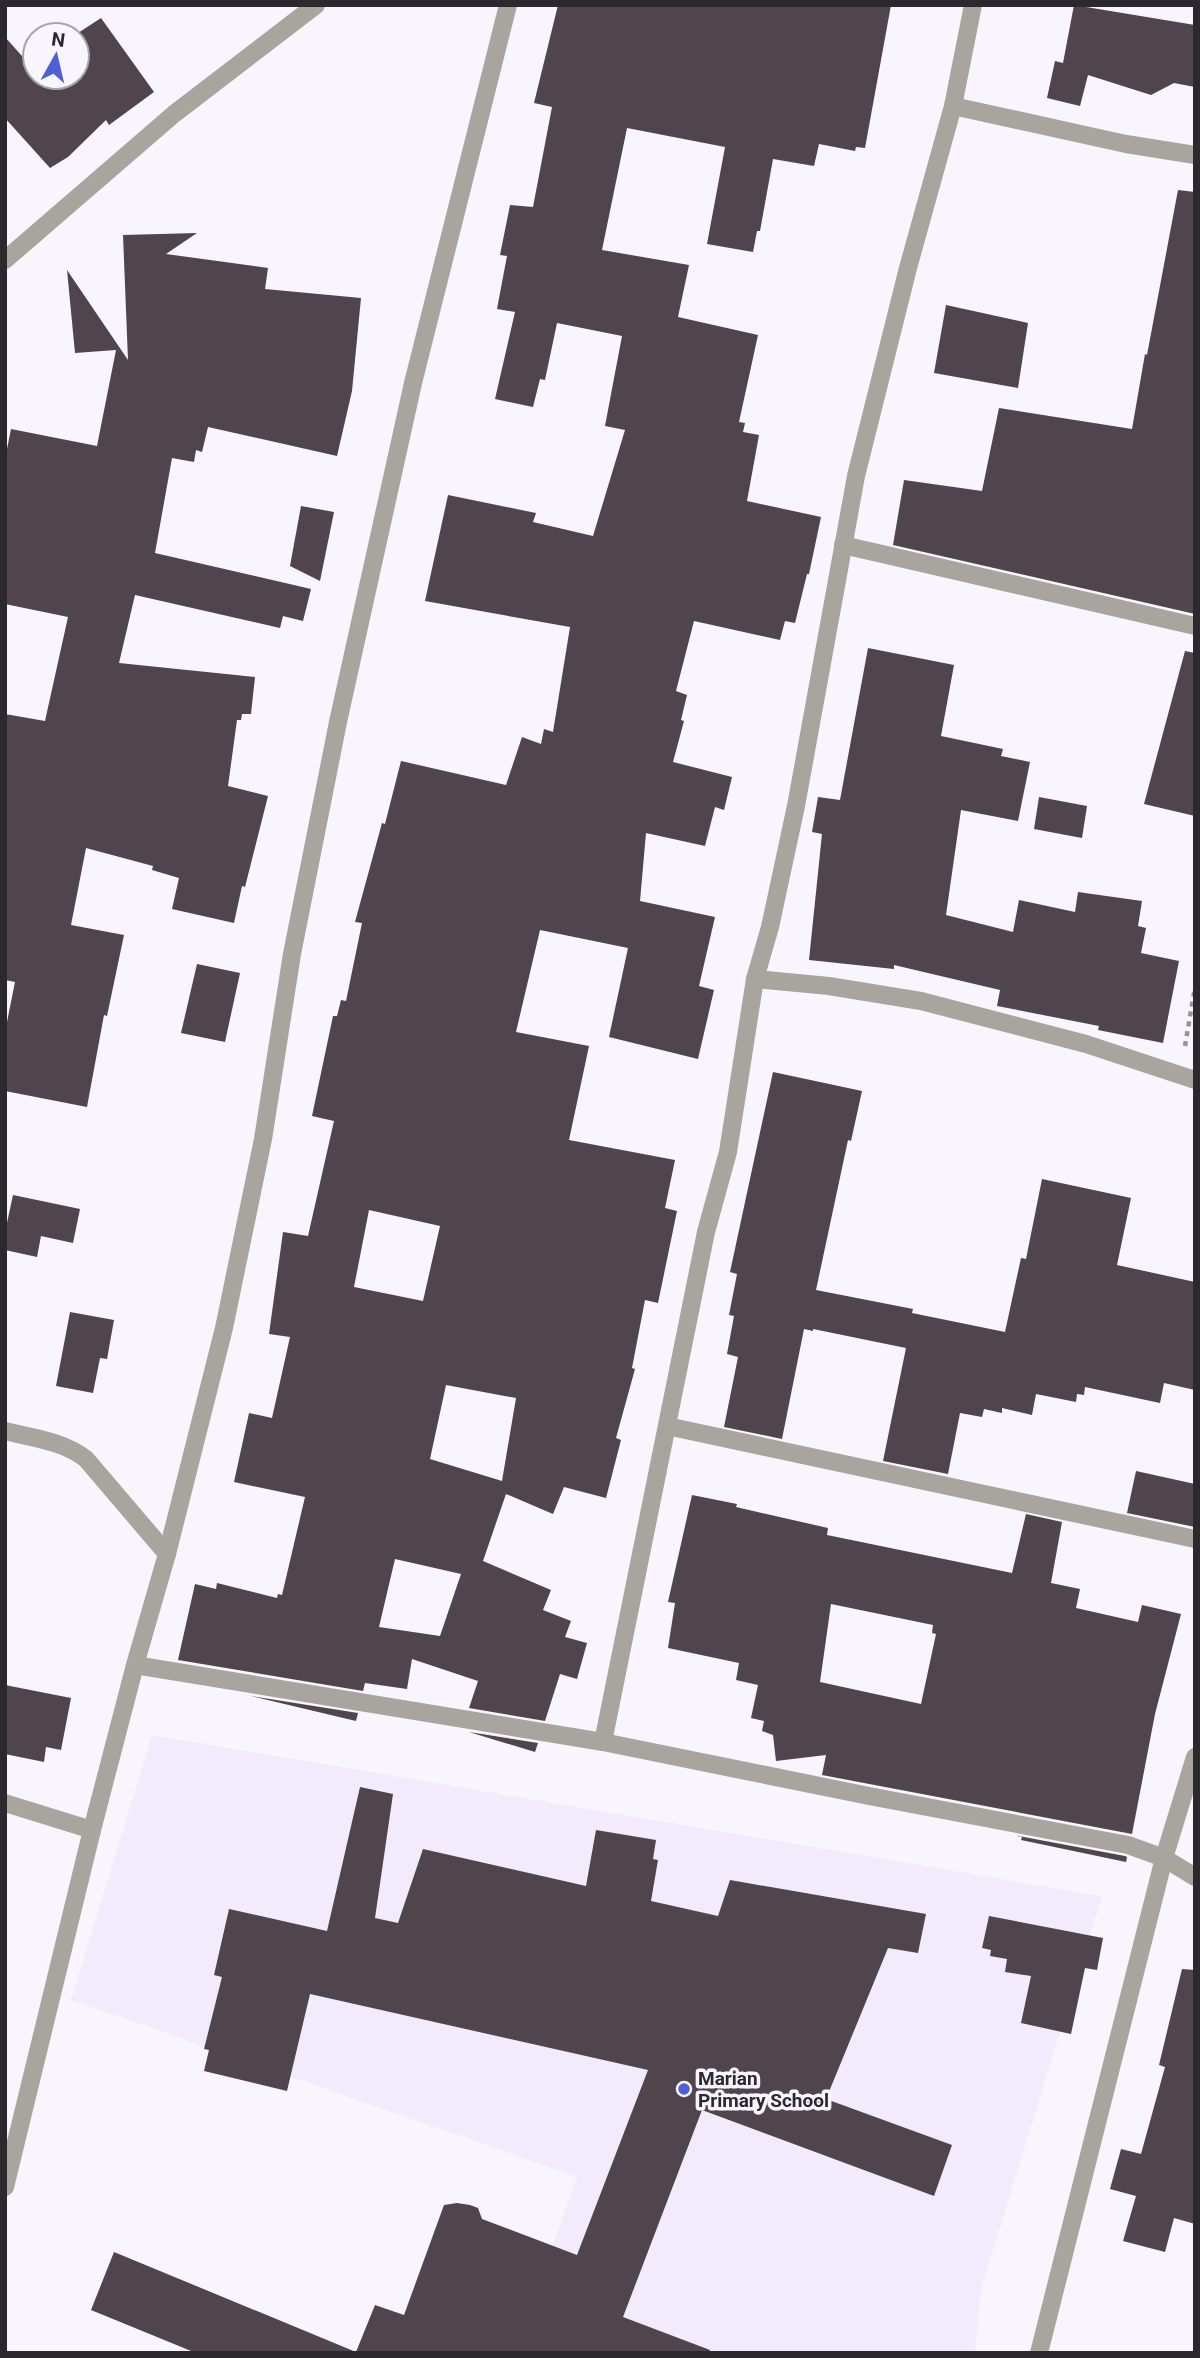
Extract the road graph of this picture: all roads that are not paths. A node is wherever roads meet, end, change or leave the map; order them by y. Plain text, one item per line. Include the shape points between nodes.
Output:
1 (316, 5) edge
2 (508, 5) edge
3 (973, 5) edge
4 (953, 106) junction
5 (1195, 155) edge
6 (5, 260) edge
7 (843, 545) junction
8 (1195, 626) edge
9 (755, 979) junction
10 (1187, 1077) edge
11 (667, 1426) junction
12 (5, 1431) edge
13 (1195, 1539) edge
14 (167, 1554) junction
15 (135, 1665) junction
16 (603, 1742) junction
17 (1195, 1757) edge
18 (5, 1803) edge
19 (92, 1830) junction
20 (1164, 1858) junction
21 (1195, 1877) edge
22 (5, 2187) edge
23 (1039, 2353) edge

1 - 6 street via 174,114
2 - 14 street via 413,383 338,722 292,954 263,1139 224,1328
3 - 4 street
4 - 5 street
4 - 7 street via 908,268
7 - 8 street
7 - 9 street via 796,806
9 - 10 street via 921,1001 1086,1044
9 - 11 street via 727,1152
11 - 13 street
11 - 16 street
12 - 14 street via 76,1451
14 - 15 street
15 - 16 street
15 - 19 street
16 - 20 street via 1128,1845
17 - 20 street
18 - 19 street
19 - 22 street
20 - 21 street
20 - 23 street

